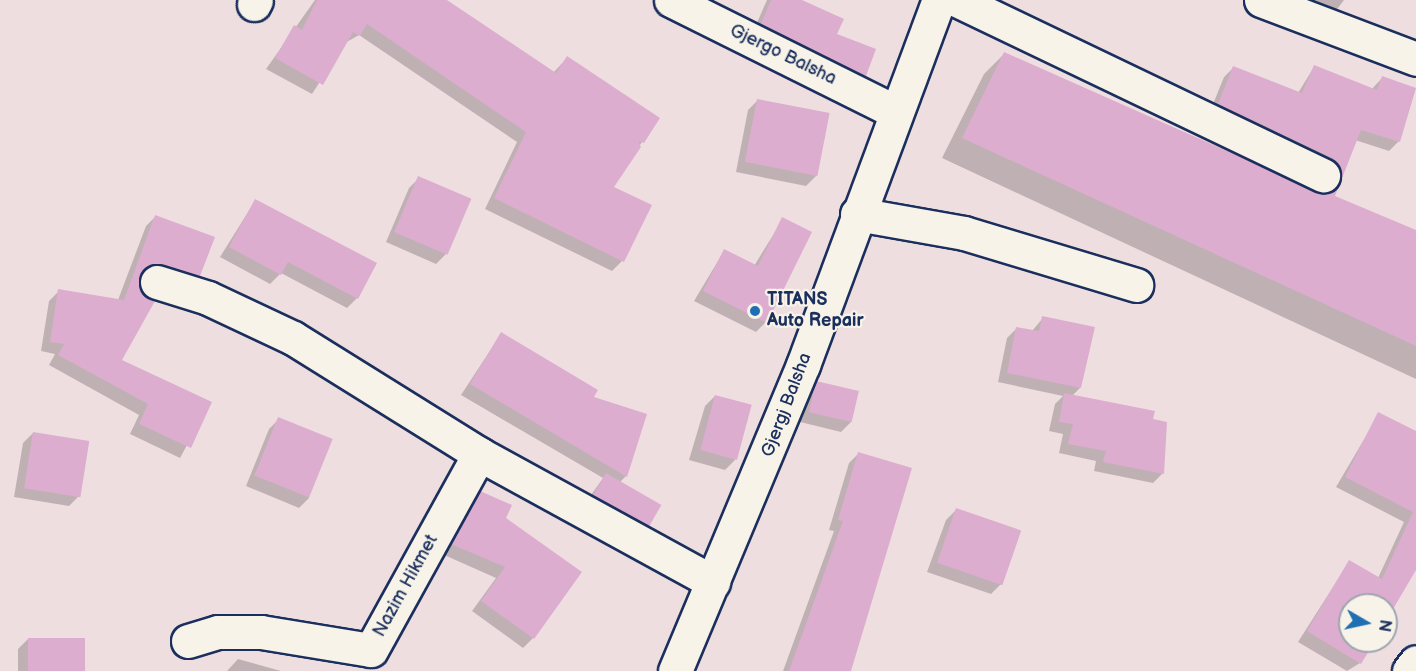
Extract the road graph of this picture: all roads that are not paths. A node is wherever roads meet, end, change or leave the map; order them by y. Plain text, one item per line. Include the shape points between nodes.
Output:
1 (670, 0) edge
2 (939, 0) edge
3 (957, 0) edge
4 (1261, 0) edge
5 (1416, 59) edge
6 (896, 112) junction
7 (1323, 175) dead end
8 (857, 214) junction
9 (157, 282) dead end
10 (1136, 285) dead end
11 (479, 454) junction
12 (713, 582) junction
13 (188, 641) dead end
14 (1416, 662) edge
15 (675, 671) edge
16 (1409, 671) edge

1 - 6 street, Gjergo Balsha
2 - 6 street, Gjergj Balsha
3 - 7 street
4 - 5 street
6 - 8 street, Gjergj Balsha
8 - 10 street via 964,233
8 - 12 street, Gjergj Balsha via 803,365
9 - 11 street via 208,298 293,338
11 - 12 street
11 - 13 street, Nazim Hikmet via 371,650 261,632 218,632
12 - 15 street, Gjergj Balsha
14 - 16 street

